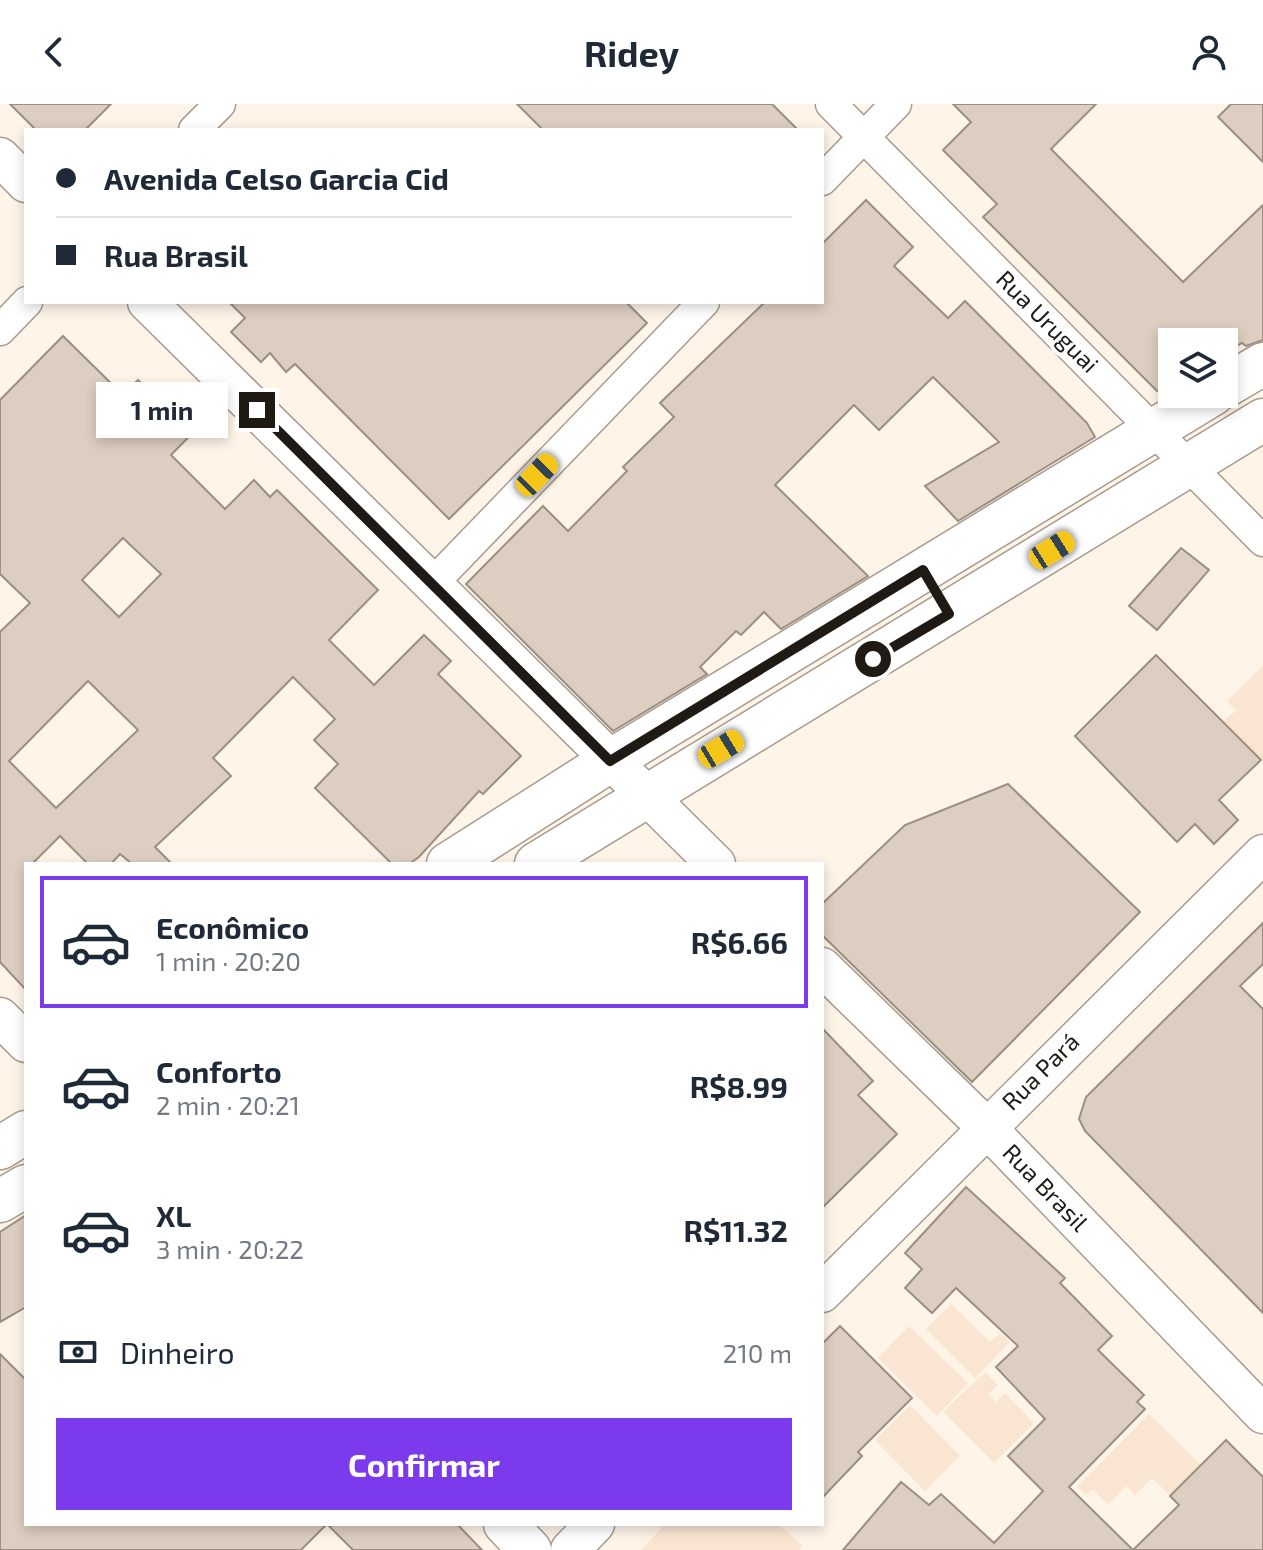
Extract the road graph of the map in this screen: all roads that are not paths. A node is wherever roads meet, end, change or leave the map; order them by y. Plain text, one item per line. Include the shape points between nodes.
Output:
1 (220, 104) edge
2 (831, 104) edge
3 (896, 104) edge
4 (196, 128) edge
5 (864, 136) junction
6 (0, 157) edge
7 (824, 178) edge
8 (24, 181) edge
9 (25, 304) edge
10 (149, 304) edge
11 (702, 304) edge
12 (0, 330) edge
13 (1263, 364) edge
14 (1238, 379) edge
15 (1190, 408) edge
16 (1263, 420) edge
17 (1153, 430) junction
18 (1187, 467) junction
19 (1263, 541) edge
20 (923, 570) junction
21 (433, 583) junction
22 (949, 614) junction
23 (610, 761) junction
24 (645, 794) junction
25 (1263, 854) edge
26 (451, 862) edge
27 (539, 862) edge
28 (714, 862) edge
29 (824, 969) edge
30 (0, 1017) edge
31 (24, 1041) edge
32 (986, 1127) junction
33 (24, 1133) edge
34 (0, 1148) edge
35 (24, 1187) edge
36 (0, 1201) edge
37 (824, 1291) edge
38 (1263, 1414) edge
39 (507, 1526) edge
40 (593, 1526) edge
41 (530, 1550) edge
42 (570, 1550) edge

1 - 4 street
2 - 5 street, Rua Uruguai
3 - 5 street
5 - 7 street
5 - 17 street, Rua Uruguai
6 - 8 street
9 - 12 street
10 - 21 street
11 - 21 street
13 - 14 main road
15 - 17 main road
16 - 18 main road
17 - 18 street, Rua Uruguai
17 - 20 main road
18 - 19 street, Rua Uruguai
18 - 22 main road
20 - 22 main road
20 - 23 main road
21 - 23 street
22 - 24 main road
23 - 24 street
23 - 26 main road
24 - 27 main road
24 - 28 street
25 - 32 street, Rua Pará
29 - 32 street, Rua Brasil
30 - 31 street
32 - 37 street, Rua Pará
32 - 38 street, Rua Brasil
33 - 34 main road
35 - 36 main road
39 - 41 main road
40 - 42 street

